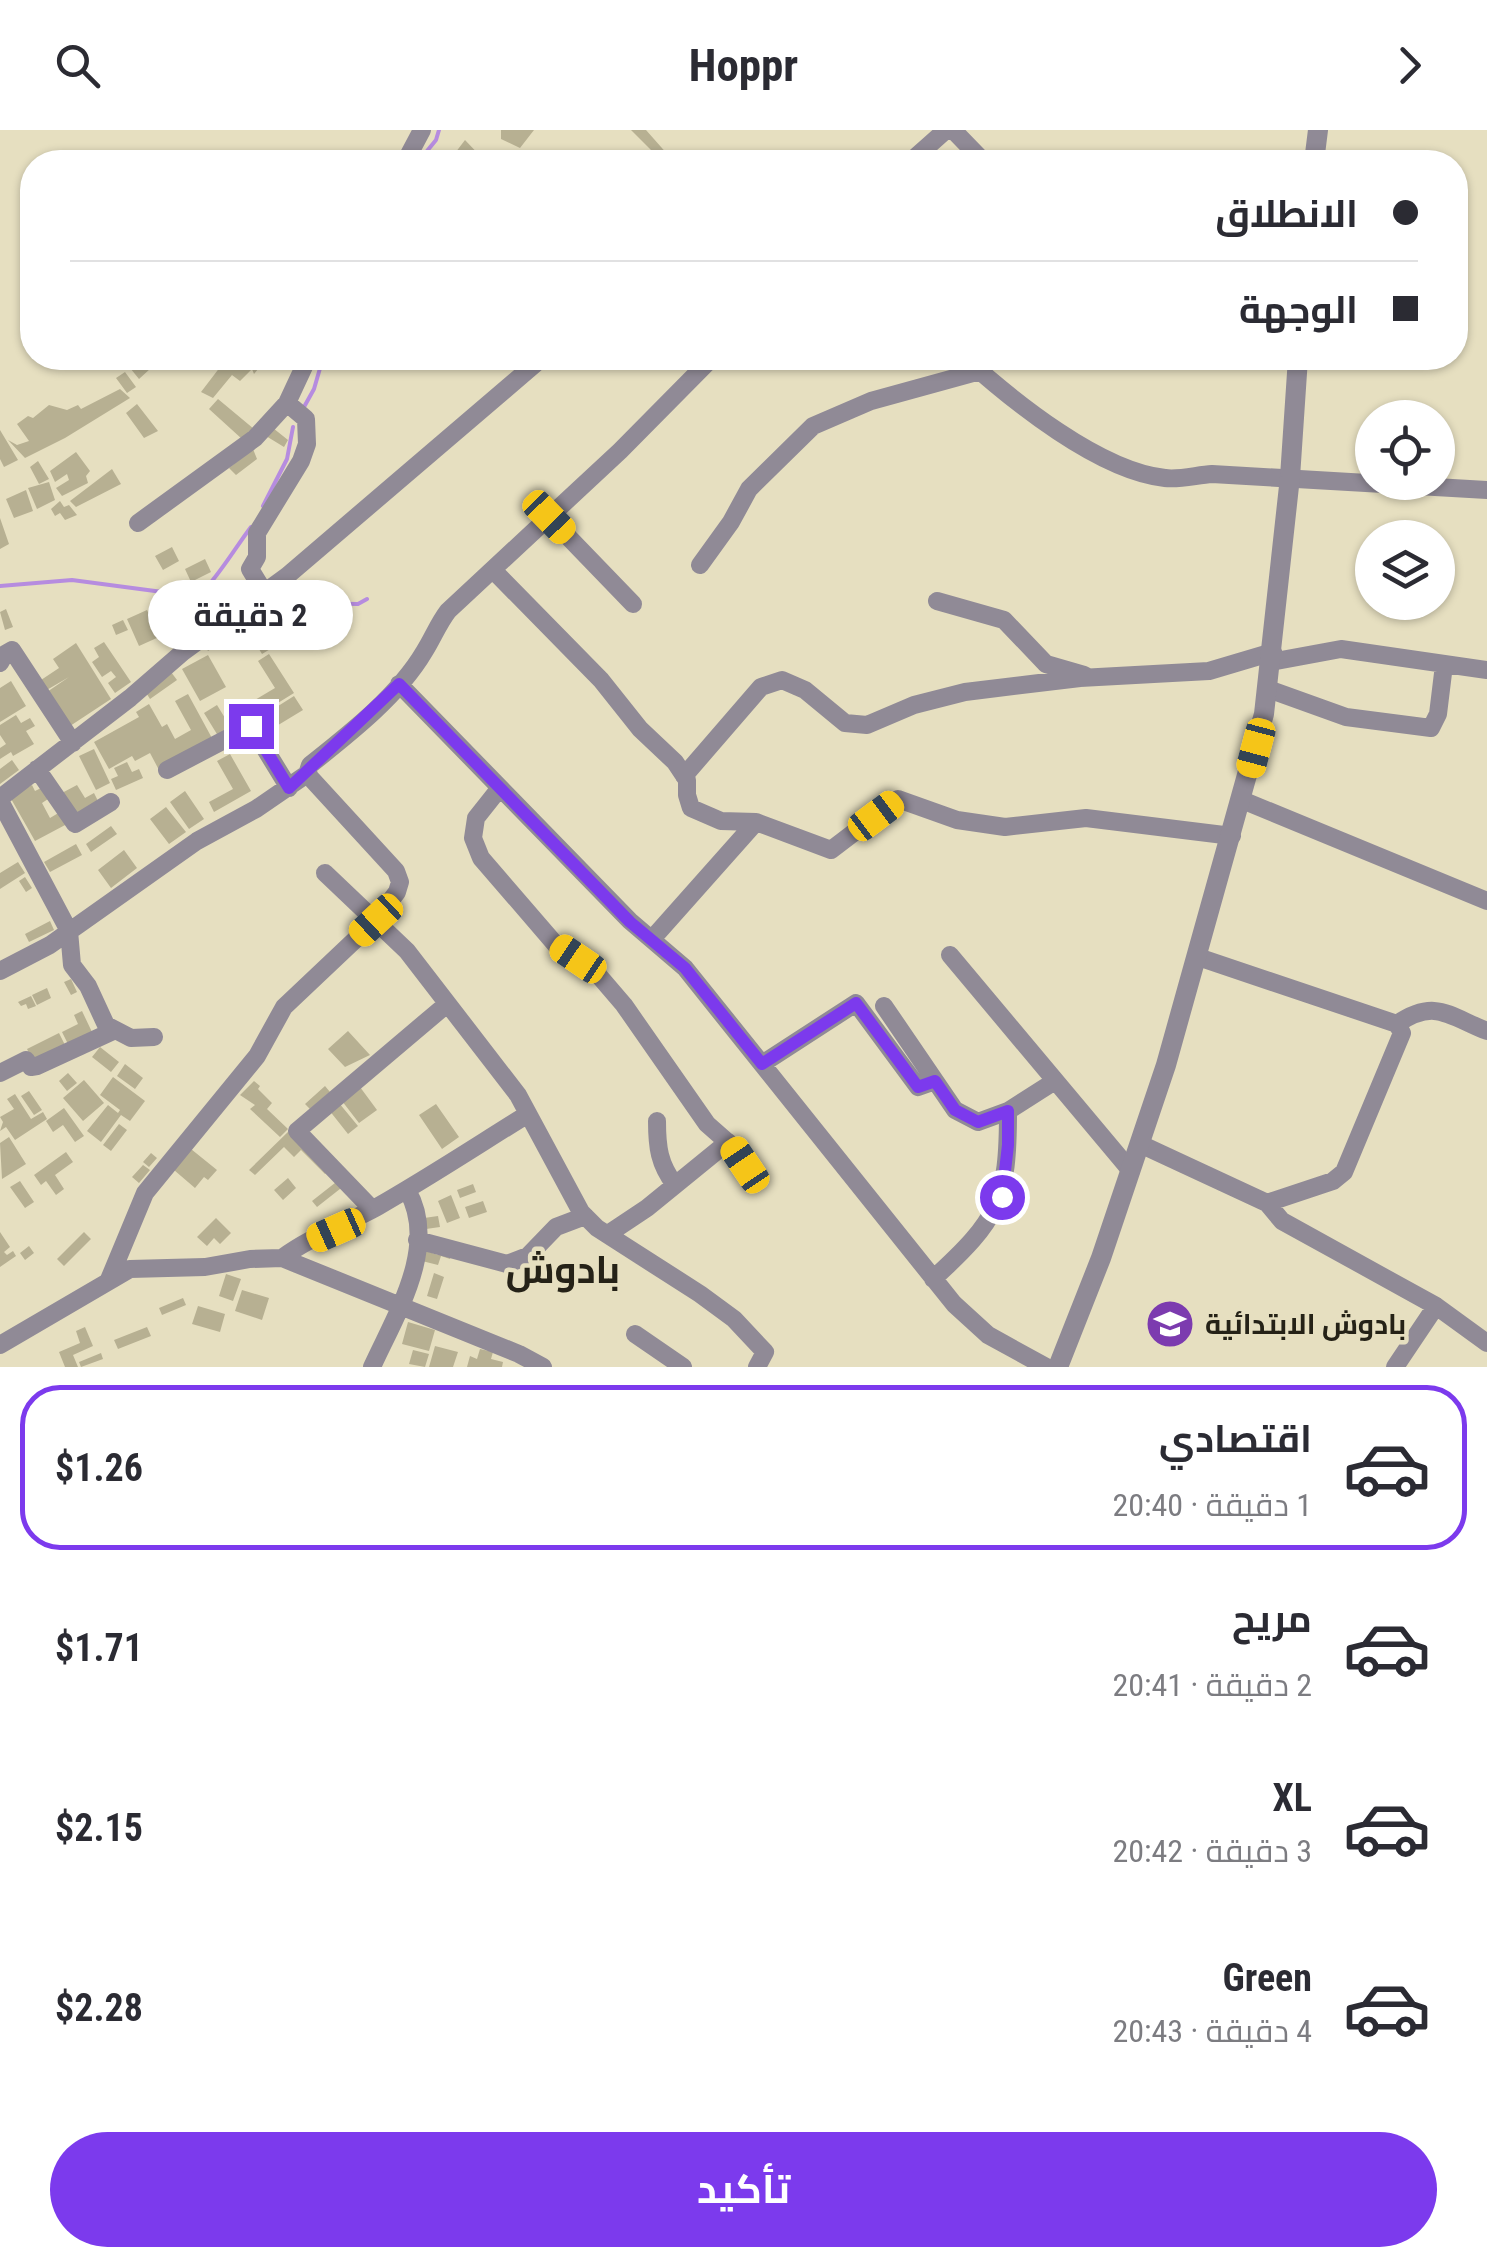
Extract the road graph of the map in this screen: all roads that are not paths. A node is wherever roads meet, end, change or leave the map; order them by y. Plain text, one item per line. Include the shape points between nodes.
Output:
1 (949, 130) edge
2 (925, 150) edge
3 (971, 150) edge
4 (302, 370) edge
5 (528, 370) edge
6 (700, 370) edge
7 (1297, 370) edge
8 (980, 371) joint
9 (288, 403) junction
10 (1290, 477) junction
11 (1487, 490) edge
12 (549, 517) junction
13 (138, 523) dead end
14 (700, 565) dead end
15 (492, 570) junction
16 (264, 592) junction
17 (937, 601) dead end
18 (633, 604) dead end
19 (1272, 657) junction
20 (0, 664) edge
21 (1444, 665) junction
22 (1487, 670) edge
23 (1093, 677) junction
24 (399, 684) junction
25 (1268, 689) junction
26 (73, 743) junction
27 (38, 770) junction
28 (167, 770) dead end
29 (307, 774) junction
30 (684, 776) junction
31 (289, 788) junction
32 (498, 790) junction
33 (0, 800) edge
34 (1242, 800) junction
35 (110, 802) dead end
36 (756, 822) junction
37 (1232, 836) junction
38 (325, 873) dead end
39 (1487, 901) edge
40 (376, 920) junction
41 (68, 930) junction
42 (652, 939) junction
43 (950, 955) dead end
44 (1198, 957) junction
45 (0, 971) edge
46 (447, 1004) junction
47 (884, 1006) dead end
48 (1397, 1024) junction
49 (112, 1031) junction
50 (1487, 1031) edge
51 (154, 1037) dead end
52 (762, 1064) junction
53 (0, 1073) edge
54 (935, 1081) junction
55 (1054, 1082) junction
56 (1008, 1111) junction
57 (528, 1114) junction
58 (657, 1121) dead end
59 (728, 1142) junction
60 (1140, 1144) junction
61 (745, 1165) dead end
62 (1131, 1171) junction
63 (675, 1185) junction
64 (407, 1190) junction
65 (1267, 1203) junction
66 (372, 1210) junction
67 (585, 1216) junction
68 (608, 1234) junction
69 (417, 1240) junction
70 (282, 1258) junction
71 (933, 1279) junction
72 (108, 1282) junction
73 (400, 1306) junction
74 (1436, 1306) junction
75 (634, 1334) dead end
76 (1487, 1343) edge
77 (0, 1345) edge
78 (372, 1367) edge
79 (543, 1367) edge
80 (683, 1367) edge
81 (757, 1367) edge
82 (1046, 1367) edge
83 (1058, 1367) edge
84 (1395, 1367) edge

1 - 2 street
1 - 3 street
4 - 9 street
5 - 16 street
6 - 12 street
7 - 10 street
8 - 10 street via 1031,416 1126,468 1166,478
8 - 14 street via 813,426 748,489
9 - 13 street via 255,438
9 - 16 street via 306,420 308,444 257,534 250,570
10 - 11 street
10 - 19 street
12 - 15 street
12 - 18 street
15 - 24 street via 448,610
15 - 30 street
16 - 26 street
17 - 23 street via 1004,620 1046,664
19 - 21 street via 1342,649
19 - 23 street via 1208,671
19 - 25 street
20 - 26 street via 12,650
21 - 22 street
21 - 25 street via 1431,728 1346,718
23 - 30 street via 964,692 867,725 845,722 782,680 753,695
24 - 29 street
24 - 32 street
25 - 34 street
26 - 27 street
27 - 33 street
27 - 35 street via 74,824
28 - 31 street via 251,726
29 - 31 street
29 - 40 street via 396,871 397,892
30 - 36 street via 691,808 721,821
31 - 41 street via 197,841
32 - 42 street
32 - 59 street via 476,818 481,858 556,945 594,970 707,1124
33 - 41 street
34 - 37 street
34 - 39 street
36 - 37 street via 831,850 898,799 958,820 1005,826 1086,818
36 - 42 street
37 - 44 street
38 - 40 street
40 - 46 street
40 - 72 street via 284,1008 257,1056 146,1192
41 - 45 street
41 - 49 street via 72,965
42 - 52 street via 685,968
43 - 55 street
44 - 48 street
44 - 60 street
46 - 57 street
46 - 66 street via 297,1131
47 - 54 street
48 - 50 street via 1433,1009
48 - 65 street via 1402,1033 1394,1056 1344,1172
49 - 51 street
49 - 53 street via 37,1066 26,1060
52 - 54 street via 856,1003 918,1087
52 - 71 street
54 - 56 street via 955,1110 978,1122
55 - 56 street
55 - 62 street
56 - 71 street via 1002,1197 971,1244
57 - 64 street
57 - 67 street
58 - 63 street via 656,1149
59 - 61 street
59 - 63 street
60 - 62 street
60 - 65 street
62 - 83 street
63 - 68 street
64 - 66 street
64 - 69 street via 416,1204
65 - 74 street via 1282,1221
66 - 70 street
67 - 68 street
67 - 69 street via 556,1227 528,1256 507,1264
68 - 81 street via 734,1320 765,1352
69 - 73 street
70 - 72 street via 130,1270
70 - 73 street
71 - 82 street via 988,1335
72 - 77 street
73 - 78 street
73 - 79 street
74 - 76 street
74 - 84 street
75 - 80 street

